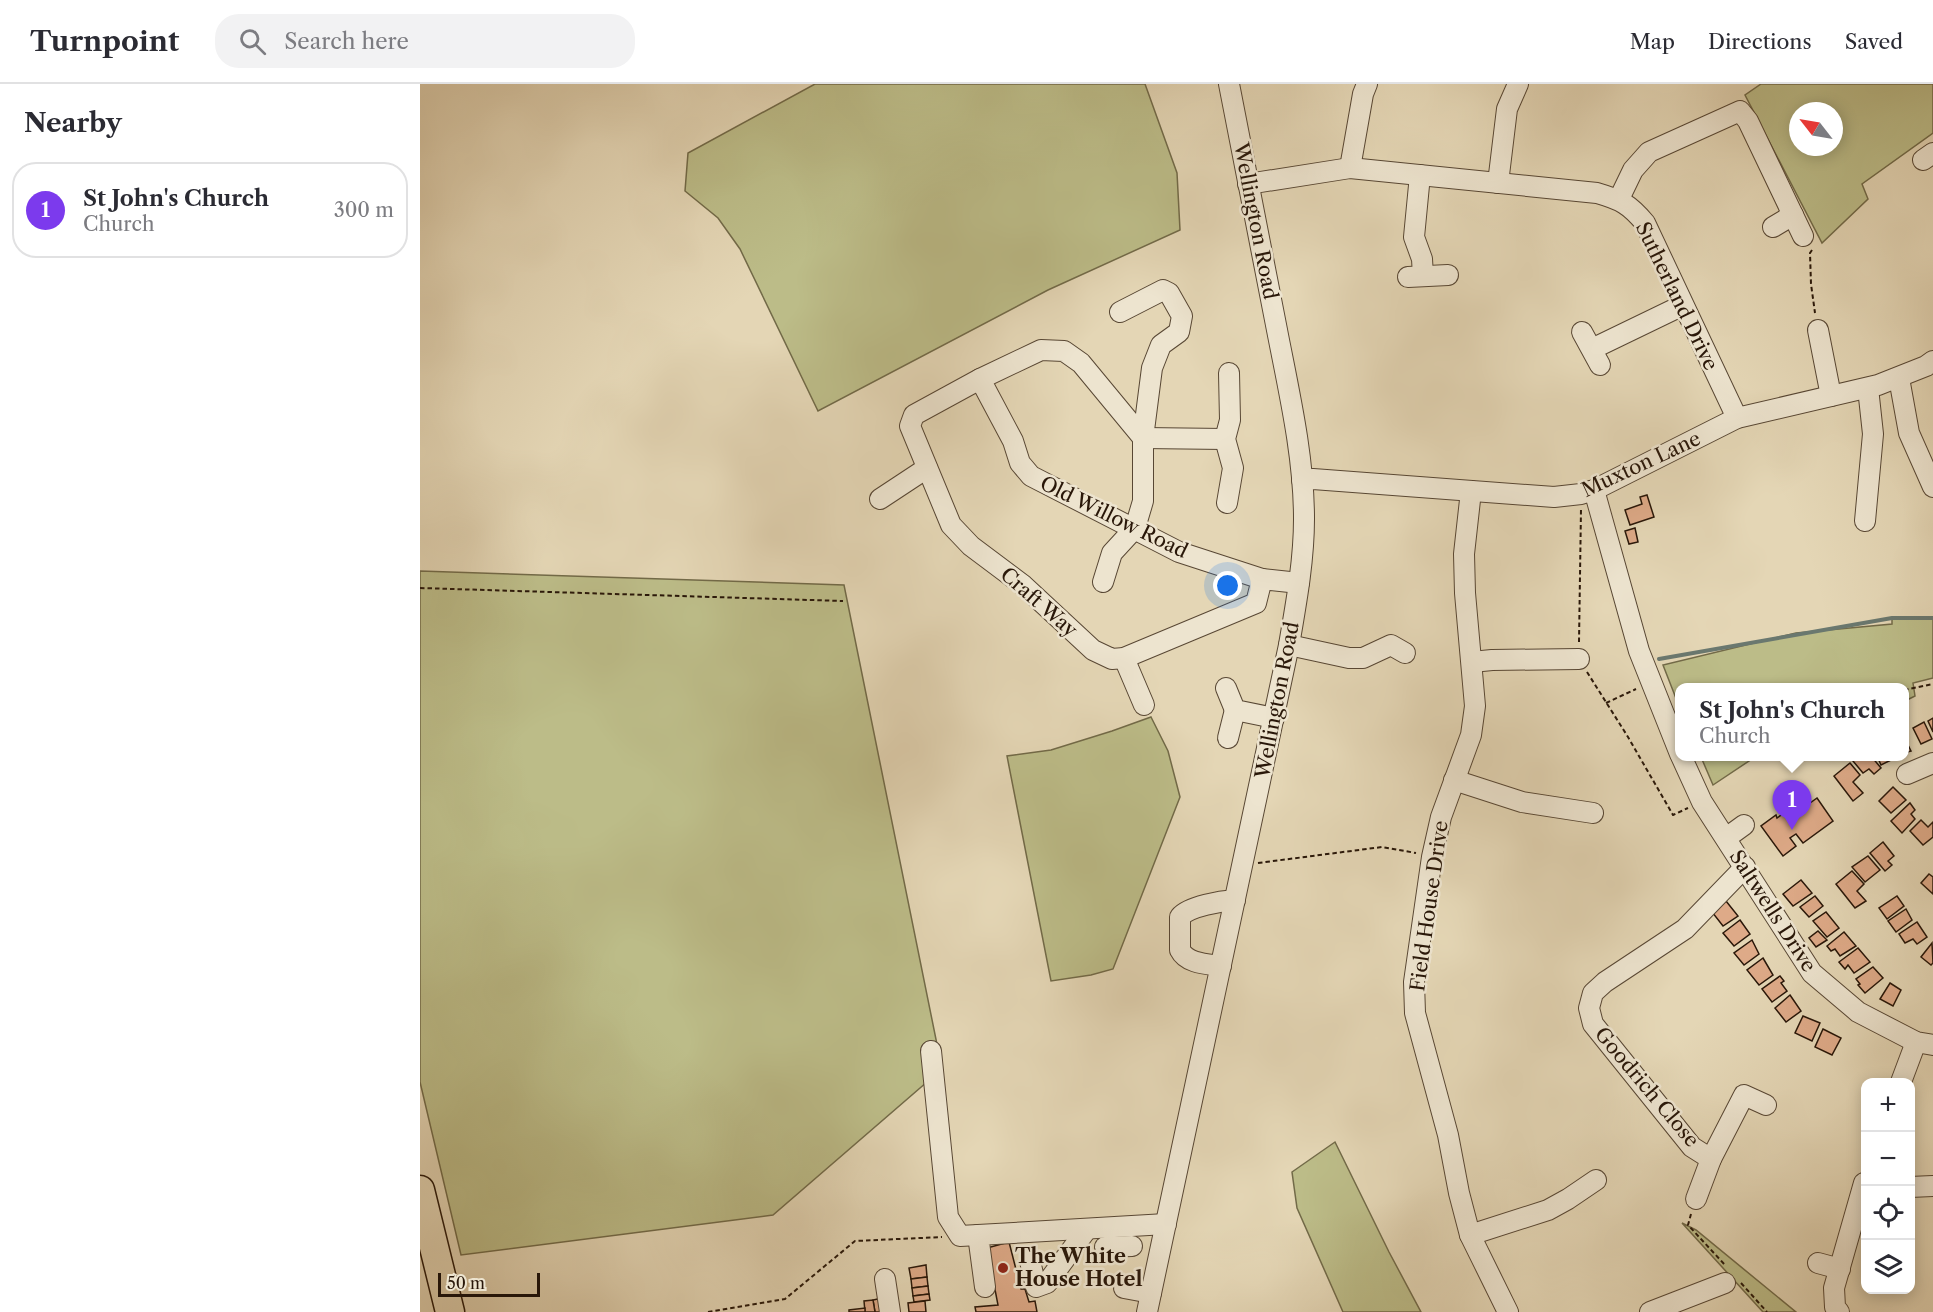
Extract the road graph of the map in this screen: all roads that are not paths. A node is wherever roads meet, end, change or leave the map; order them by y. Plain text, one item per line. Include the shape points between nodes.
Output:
1 (1229, 84) edge
2 (1367, 84) edge
3 (1518, 84) edge
4 (1350, 168) junction
5 (1420, 175) junction
6 (1498, 183) junction
7 (1248, 184) junction
8 (1619, 199) junction
9 (1793, 215) junction
10 (1773, 226) dead end
11 (1809, 241) road end
12 (1448, 275) dead end
13 (1683, 305) junction
14 (1120, 312) dead end
15 (1818, 330) road end
16 (1582, 332) dead end
17 (1933, 361) edge
18 (1229, 373) dead end
19 (1899, 378) junction
20 (980, 379) junction
21 (1868, 388) junction
22 (1831, 396) junction
23 (1737, 418) junction
24 (1143, 438) junction
25 (1225, 439) junction
26 (927, 468) junction
27 (1302, 480) junction
28 (1933, 487) edge
29 (1471, 491) junction
30 (1587, 492) junction
31 (880, 499) dead end
32 (1227, 503) dead end
33 (1865, 521) dead end
34 (1135, 528) junction
35 (1262, 579) junction
36 (1103, 582) dead end
37 (1299, 584) junction
38 (1396, 642) dead end
39 (1289, 645) junction
40 (1124, 658) junction
41 (1579, 659) road end
42 (1472, 662) junction
43 (1226, 688) dead end
44 (1144, 705) dead end
45 (1235, 710) junction
46 (1274, 718) junction
47 (1228, 738) dead end
48 (1675, 742) edge
49 (1683, 761) edge
50 (1454, 780) junction
51 (1593, 813) dead end
52 (1744, 825) dead end
53 (1726, 838) junction
54 (1745, 867) junction
55 (1235, 900) junction
56 (1221, 966) junction
57 (1925, 1043) edge
58 (931, 1052) dead end
59 (1904, 1078) edge
60 (1766, 1105) dead end
61 (1712, 1159) junction
62 (1596, 1180) dead end
63 (1864, 1186) edge
64 (1933, 1186) edge
65 (1915, 1187) edge
66 (420, 1190) edge
67 (1696, 1199) road end
68 (1166, 1224) junction
69 (1087, 1228) junction
70 (1470, 1235) junction
71 (969, 1236) junction
72 (1132, 1246) dead end
73 (1105, 1247) dead end
74 (1030, 1261) dead end
75 (1818, 1263) dead end
76 (1729, 1276) road end
77 (1837, 1278) junction
78 (885, 1279) dead end
79 (985, 1287) dead end
80 (1124, 1288) dead end
81 (1149, 1303) edge
82 (450, 1312) edge
83 (890, 1312) edge
84 (1508, 1312) edge
85 (1650, 1312) edge
86 (1839, 1312) edge

1 - 7 street, Wellington Road
2 - 4 street
3 - 6 street via 1507,109
4 - 5 street, Sutherland Drive
4 - 7 street, Sutherland Drive
5 - 6 street, Sutherland Drive
5 - 12 street via 1414,237 1422,259 1415,276
6 - 8 street, Sutherland Drive via 1597,193
7 - 27 street, Wellington Road
8 - 9 street via 1633,170 1648,152 1740,111
8 - 13 street, Sutherland Drive via 1645,224
9 - 10 street
9 - 11 street
13 - 16 street via 1596,357
13 - 23 street, Sutherland Drive
14 - 24 street via 1163,290 1169,293 1182,316 1179,332 1161,345 1152,368
15 - 22 street
17 - 19 street, Muxton Lane
18 - 25 street via 1230,420
19 - 21 street, Muxton Lane
19 - 28 street via 1909,433
20 - 24 street via 1041,350 1064,351 1081,363
20 - 26 street, Craft Way via 914,416 909,426
20 - 34 street, Old Willow Road via 1013,441 1020,463 1031,476
21 - 22 street, Muxton Lane
21 - 33 street via 1873,434
22 - 23 street, Muxton Lane
23 - 30 street, Muxton Lane
24 - 25 street
24 - 34 street via 1143,501
25 - 32 street via 1233,468
26 - 31 street
26 - 40 street, Craft Way via 951,525 971,546 1023,585 1093,650 1112,659
27 - 29 street, Muxton Lane
27 - 37 street, Wellington Road via 1304,519
29 - 30 street, Muxton Lane via 1554,497
29 - 42 street, Field House Drive via 1464,564
30 - 48 street, Saltwells Drive via 1639,651
34 - 35 street, Old Willow Road via 1179,552
34 - 36 street via 1112,553
35 - 37 street
35 - 40 street via 1256,603
37 - 39 street, Wellington Road
38 - 39 street via 1363,658
39 - 46 street, Wellington Road
40 - 44 street
41 - 42 street
42 - 50 street, Field House Drive via 1474,716
43 - 45 street
45 - 46 street
45 - 47 street
46 - 55 street, Wellington Road
49 - 53 street, Saltwells Drive via 1702,802
50 - 51 street via 1522,802
50 - 70 street, Field House Drive via 1432,857 1414,982 1415,1013
52 - 53 street
53 - 54 street, Saltwells Drive
54 - 57 street, Saltwells Drive via 1812,974 1858,1012
54 - 61 street, Goodrich Close via 1685,928 1605,982 1593,993 1589,1008 1593,1024 1692,1147
55 - 56 street, Wellington Road
55 - 56 street via 1188,911 1180,917 1182,955
56 - 68 street, Wellington Road
57 - 59 street
58 - 71 street via 948,1217
60 - 61 street, Goodrich Close via 1744,1095
61 - 67 street, Goodrich Close
62 - 70 street via 1548,1210
63 - 77 street
64 - 65 street
66 - 82 highway
68 - 69 street
68 - 81 street, Wellington Road
69 - 71 street
69 - 74 street via 1047,1283 1036,1287
70 - 84 street, Field House Drive
71 - 79 street
72 - 73 street
75 - 77 street
76 - 85 street
77 - 86 street via 1835,1307
78 - 83 street
80 - 81 street

